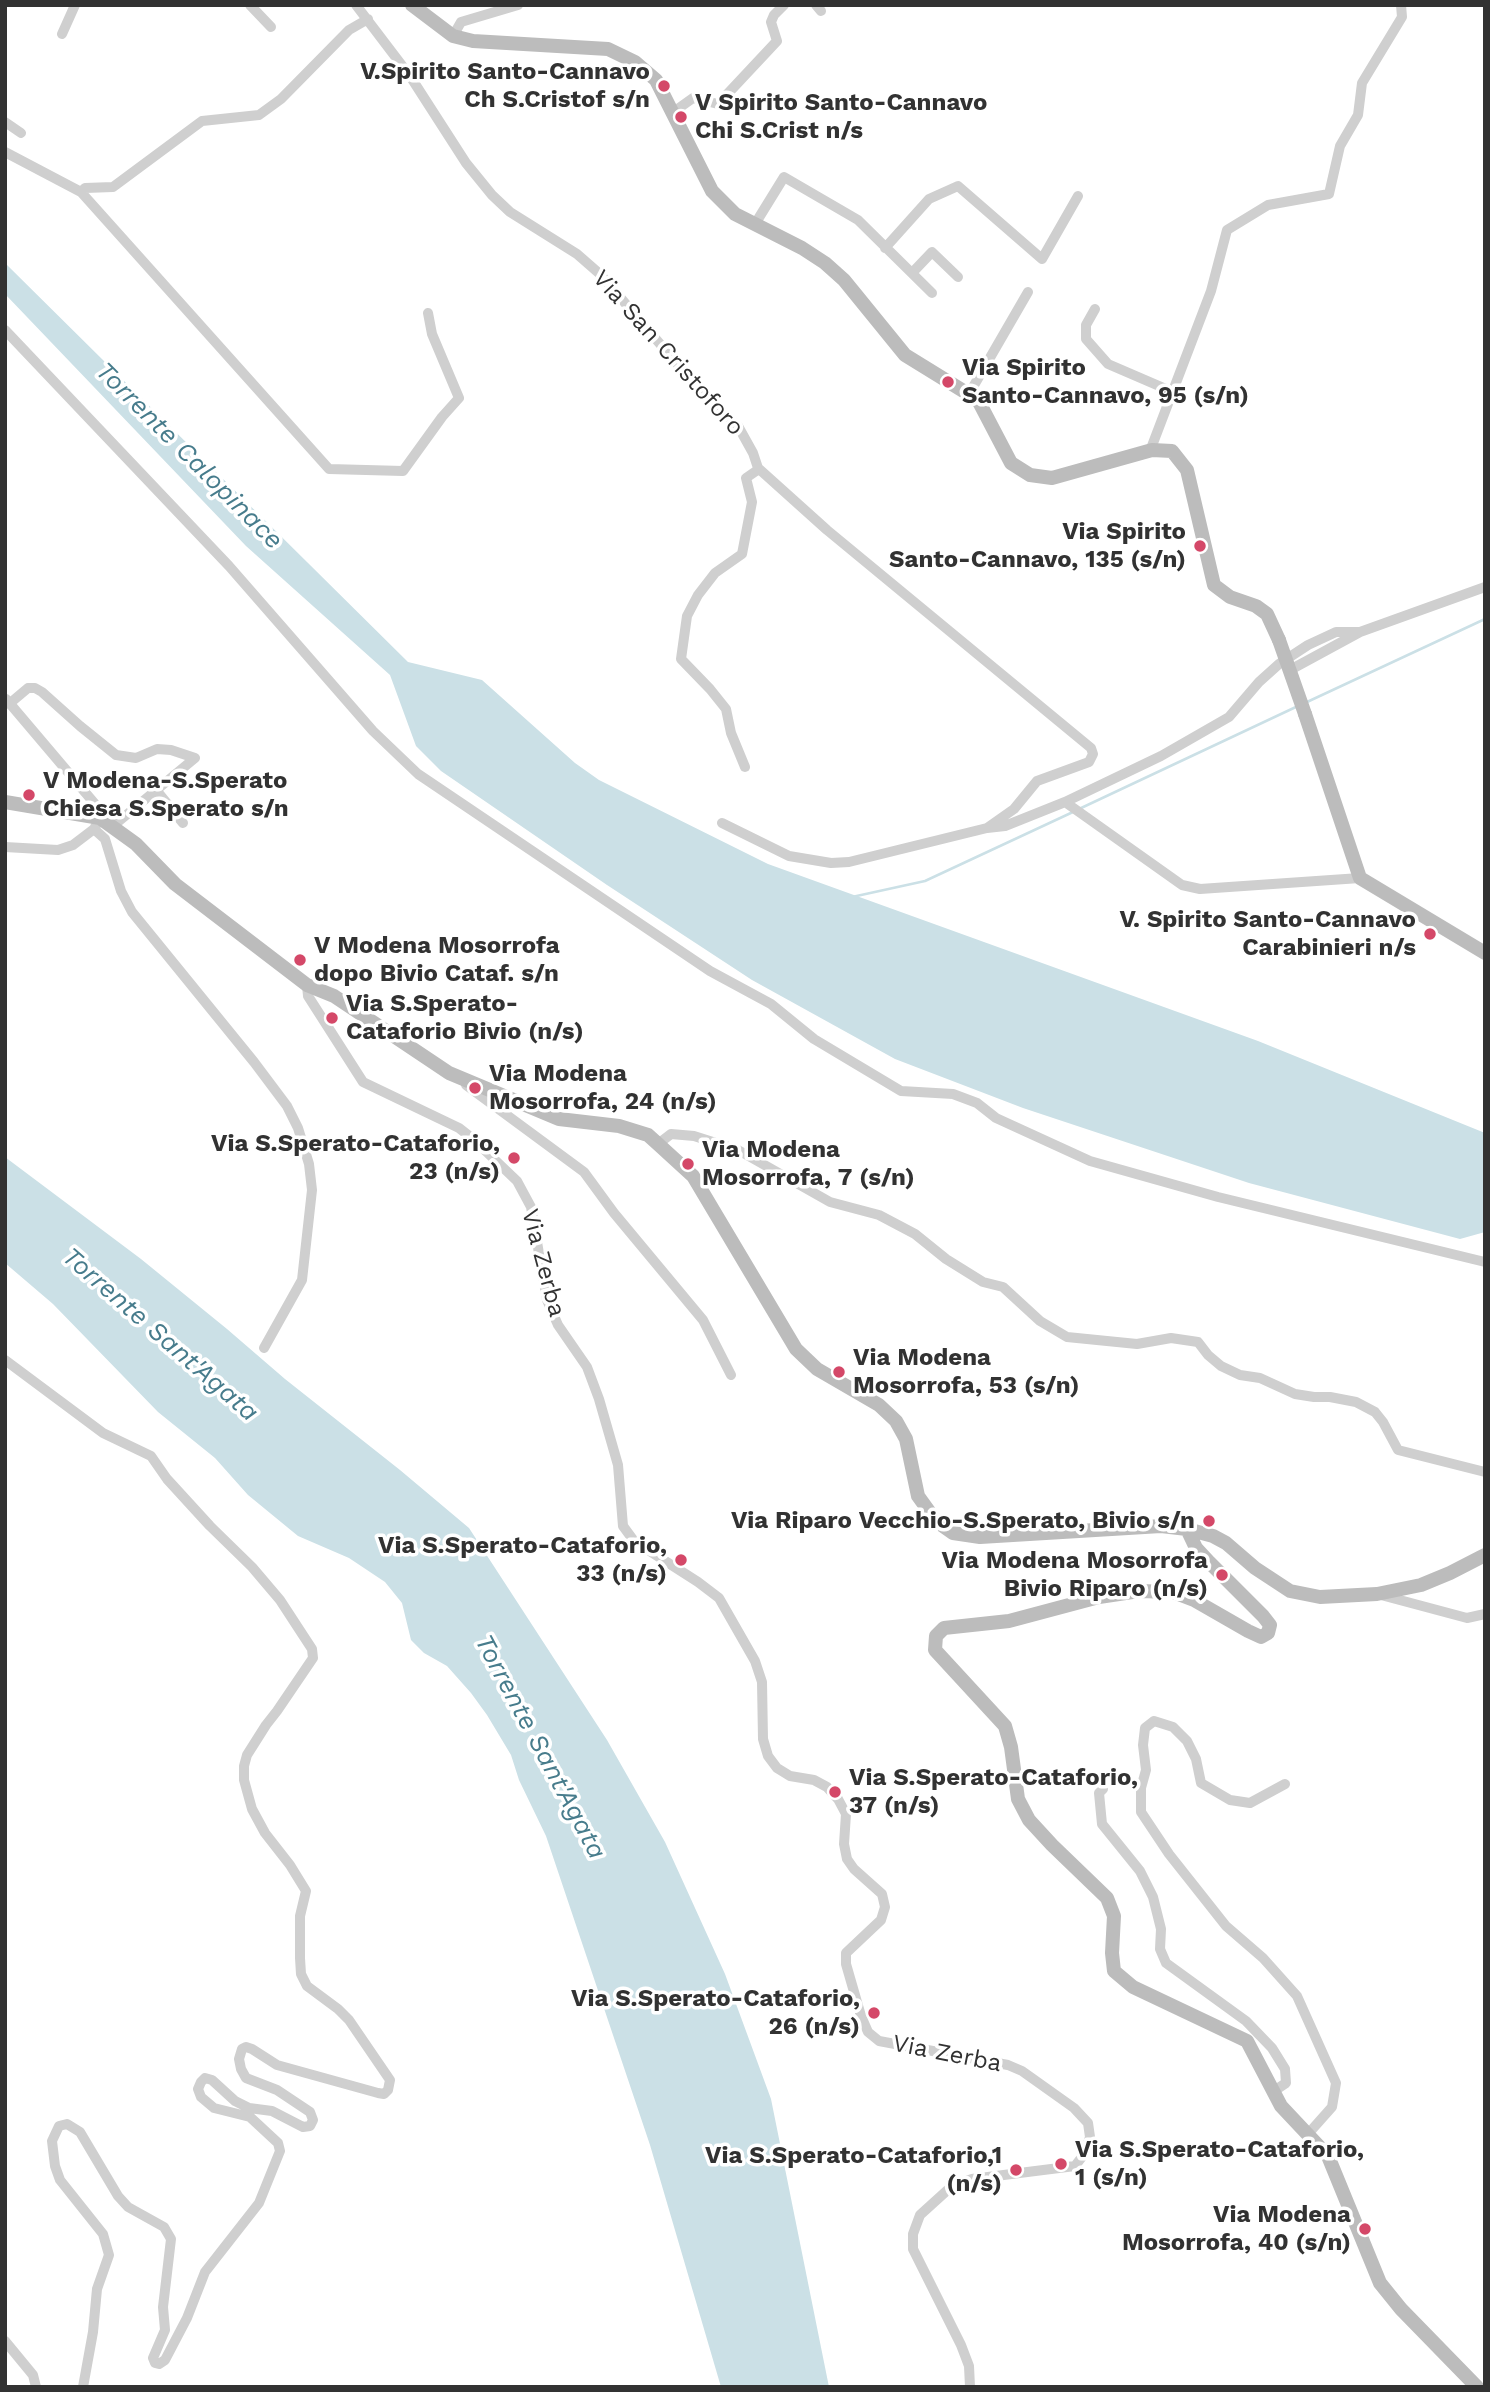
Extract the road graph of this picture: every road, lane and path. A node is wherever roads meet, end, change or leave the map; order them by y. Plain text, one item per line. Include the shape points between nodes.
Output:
1 (75, 5) edge
2 (250, 5) edge
3 (356, 5) edge
4 (412, 5) edge
5 (518, 5) edge
6 (1401, 5) edge
7 (781, 6) edge
8 (368, 19) junction
9 (271, 27) dead end
10 (62, 34) dead end
11 (453, 36) junction
12 (672, 113) junction
13 (5, 122) edge
14 (21, 133) dead end
15 (5, 152) edge
16 (80, 192) junction
17 (1078, 196) dead end
18 (755, 224) junction
19 (885, 248) junction
20 (912, 273) junction
21 (958, 277) dead end
22 (1028, 292) dead end
23 (932, 293) dead end
24 (1095, 309) dead end
25 (428, 313) dead end
26 (5, 330) edge
27 (1173, 392) junction
28 (969, 394) junction
29 (1150, 451) junction
30 (759, 469) junction
31 (1485, 587) edge
32 (1360, 632) junction
33 (1290, 670) junction
34 (7, 701) edge
35 (745, 767) dead end
36 (156, 790) junction
37 (5, 802) edge
38 (1069, 803) junction
39 (183, 822) dead end
40 (722, 823) dead end
41 (102, 824) junction
42 (987, 828) junction
43 (5, 847) edge
44 (1360, 878) junction
45 (1485, 953) edge
46 (307, 985) junction
47 (450, 1074) junction
48 (658, 1143) junction
49 (1485, 1262) edge
50 (264, 1348) dead end
51 (5, 1360) edge
52 (731, 1375) dead end
53 (1485, 1472) edge
54 (1187, 1528) junction
55 (1485, 1555) edge
56 (1377, 1594) junction
57 (1485, 1614) edge
58 (1285, 1784) dead end
59 (1104, 1789) dead end
60 (1274, 2091) junction
61 (1308, 2134) junction
62 (5, 2341) edge
63 (36, 2387) edge
64 (83, 2387) edge
65 (970, 2387) edge
66 (1477, 2387) edge

1 - 10 street
2 - 9 street
3 - 8 street, Via San Cristoforo
4 - 11 street
5 - 11 street via 461,22
6 - 27 street via 1402,17 1363,83 1358,116 1340,146 1329,194 1268,205 1227,230 1211,291
7 - 12 street via 771,22 777,41 718,104 693,98
8 - 16 street via 349,30 281,99 258,115 202,121 113,187
8 - 30 street, Via San Cristoforo via 492,195 601,275 709,400 738,426
11 - 12 street via 608,49 635,62 656,80
12 - 18 street via 712,191 735,214
13 - 14 street
15 - 16 street
16 - 25 street via 329,469 403,471 459,398
17 - 19 street via 1042,259 958,186 929,199
18 - 19 street via 784,177 858,220
18 - 28 street via 825,263 905,355
19 - 20 street
20 - 21 street via 932,252
20 - 23 street
22 - 28 street
24 - 27 street via 1086,325 1086,339 1108,364
26 - 49 street via 229,566 373,731 418,774 710,971 771,1004 814,1039 901,1091 953,1094 1090,1161
27 - 29 street
28 - 29 street via 978,400 1011,463 1030,475 1052,478
29 - 33 street, bridge via 1172,452 1187,470 1214,585 1267,614
30 - 35 street via 746,478 752,502 742,554 715,573 698,595 687,616 681,659 726,709
30 - 42 street, Via San Cristoforo via 1091,748 1089,762 1037,781 1014,809
31 - 32 street
32 - 33 street
32 - 38 street via 1336,632 1308,645 1259,682 1229,717
33 - 44 street, bridge
34 - 36 street via 35,688 116,755 136,758 157,749 195,758
34 - 41 street via 95,804
36 - 39 street
36 - 41 street
37 - 41 street
38 - 42 street
38 - 44 street via 1182,885 1199,889
40 - 42 street via 789,856 831,863
41 - 43 street via 58,850
41 - 46 street via 136,844 175,884
41 - 50 street via 121,891 132,912 246,1052 298,1128 313,1190 302,1280
44 - 45 street
46 - 47 street via 334,996
46 - 65 street, Via Zerba via 308,996 363,1082 459,1128 517,1181 531,1207 547,1300 587,1367 599,1399 618,1465 623,1526 634,1541 719,1598 755,1661 768,1756 783,1772 814,1780 838,1799 846,1814 847,1859 882,1894 881,1920 846,1953 868,2032 879,2040 1022,2071 1088,2123 1090,2137 1075,2166 972,2179 952,2186 920,2215 913,2234 914,2249 961,2345
47 - 48 street via 559,1119 619,1126
47 - 52 street via 584,1172 703,1320
48 - 53 street via 671,1134 694,1136 738,1150 830,1202 879,1215 915,1234 983,1282 1003,1287 1040,1321 1067,1337 1137,1344 1171,1338 1198,1342 1221,1366 1240,1375 1260,1378 1295,1394 1356,1402 1375,1412 1398,1450
48 - 54 street via 693,1176 796,1349 817,1370 879,1405 896,1421 906,1439 918,1496 936,1521 953,1533 980,1537
51 - 64 street via 103,1433 151,1456 280,1600 312,1650 313,1658 247,1755 244,1780 265,1833 306,1891 300,1916 301,1975 307,1986 349,2020 390,2080 388,2090 378,2093 276,2065 251,2049 242,2049 239,2059 246,2078 277,2090 310,2112 313,2120 303,2127 272,2111 235,2101 212,2080 201,2082 201,2097 214,2108 250,2117 278,2143 280,2151 259,2203 205,2272 187,2318 159,2364 153,2358 165,2330 163,2307 171,2239 163,2227 118,2196 79,2132 67,2124 59,2126 52,2141 60,2180 103,2234 109,2255 97,2289
54 - 56 street via 1226,1543 1290,1591 1320,1597
54 - 60 street via 1196,1548 1270,1625 1268,1633 1261,1637 1174,1592 1139,1591 1009,1622 944,1628 936,1636 935,1650 1005,1726 1018,1799 1029,1820 1107,1898 1114,1916 1114,1970 1133,1987 1247,2041
55 - 56 street via 1421,1585
56 - 57 street via 1467,1618
58 - 61 street via 1250,1803 1230,1800 1201,1783 1196,1759 1173,1727 1154,1721 1145,1728 1142,1812 1226,1926 1264,1958 1297,1996 1336,2083 1332,2107
59 - 60 street via 1100,1793 1102,1824 1140,1871 1153,1897 1166,1963 1246,2021 1272,2048 1285,2069 1286,2083
60 - 61 street via 1281,2106
61 - 66 street via 1328,2155 1380,2283
62 - 63 street via 33,2375

